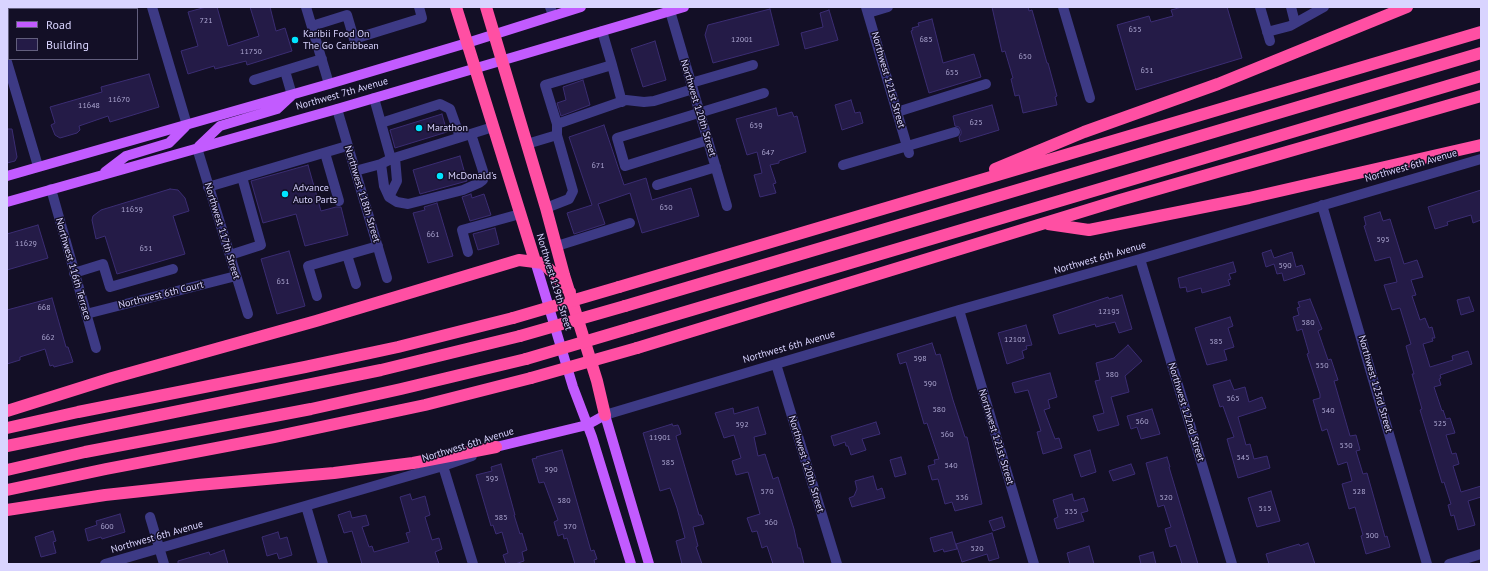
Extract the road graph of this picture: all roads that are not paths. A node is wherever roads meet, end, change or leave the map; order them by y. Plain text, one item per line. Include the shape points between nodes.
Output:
1 (152, 7) edge
2 (306, 7) edge
3 (419, 7) edge
4 (456, 7) edge
5 (486, 7) edge
6 (581, 7) edge
7 (684, 7) edge
8 (888, 7) edge
9 (1063, 7) edge
10 (1260, 7) edge
11 (1291, 7) edge
12 (1324, 7) edge
13 (1407, 7) edge
14 (867, 10) edge
15 (345, 11) edge
16 (551, 11) edge
17 (670, 11) junction
18 (1295, 23) junction
19 (312, 26) junction
20 (602, 31) junction
21 (1481, 32) edge
22 (494, 35) junction
23 (467, 43) junction
24 (1481, 53) edge
25 (322, 59) junction
26 (501, 60) junction
27 (7, 62) edge
28 (612, 65) junction
29 (752, 65) dead end
30 (475, 68) junction
31 (285, 71) junction
32 (1481, 76) edge
33 (254, 80) dead end
34 (329, 84) junction
35 (986, 84) dead end
36 (692, 86) junction
37 (764, 93) dead end
38 (292, 94) junction
39 (1481, 96) edge
40 (374, 98) junction
41 (1090, 98) dead end
42 (622, 102) junction
43 (336, 109) junction
44 (897, 112) junction
45 (700, 113) junction
46 (380, 123) junction
47 (557, 124) junction
48 (187, 125) junction
49 (493, 127) junction
50 (955, 132) dead end
51 (471, 134) junction
52 (557, 135) junction
53 (460, 138) junction
54 (708, 140) junction
55 (527, 144) junction
56 (1481, 144) edge
57 (347, 146) junction
58 (197, 148) junction
59 (908, 149) junction
60 (325, 153) junction
61 (393, 159) junction
62 (1481, 159) edge
63 (381, 164) junction
64 (38, 166) junction
65 (842, 166) dead end
66 (716, 168) junction
67 (355, 171) junction
68 (7, 176) edge
69 (100, 176) junction
70 (242, 177) junction
71 (657, 185) dead end
72 (208, 187) junction
73 (51, 189) junction
74 (932, 195) junction
75 (389, 197) junction
76 (339, 201) dead end
77 (7, 202) edge
78 (1322, 205) junction
79 (727, 206) dead end
80 (546, 208) junction
81 (520, 214) junction
82 (630, 223) dead end
83 (1045, 223) junction
84 (378, 246) junction
85 (558, 246) junction
86 (468, 252) dead end
87 (230, 255) junction
88 (347, 255) junction
89 (1140, 259) junction
90 (535, 261) junction
91 (173, 269) dead end
92 (74, 273) junction
93 (236, 276) junction
94 (387, 278) dead end
95 (356, 284) dead end
96 (570, 292) junction
97 (317, 296) dead end
98 (958, 310) junction
99 (86, 314) junction
100 (248, 314) dead end
101 (96, 348) dead end
102 (776, 364) junction
103 (7, 411) edge
104 (605, 414) junction
105 (587, 425) junction
106 (7, 428) edge
107 (7, 446) edge
108 (496, 447) junction
109 (443, 466) junction
110 (7, 470) edge
111 (7, 490) edge
112 (306, 506) junction
113 (7, 510) edge
114 (150, 517) dead end
115 (160, 549) junction
116 (1481, 554) edge
117 (105, 564) edge
118 (164, 564) edge
119 (323, 564) edge
120 (473, 564) edge
121 (631, 564) edge
122 (649, 564) edge
123 (837, 564) edge
124 (1034, 564) edge
125 (1232, 564) edge
126 (1427, 564) edge
127 (1449, 564) edge

1 - 48 street
2 - 19 street
3 - 15 street via 422,18 354,39
4 - 23 highway, Northwest 119th Street
5 - 22 highway, Northwest 119th Street
6 - 16 main road, Northwest 7th Avenue
7 - 17 main road, Northwest 7th Avenue
8 - 14 street
9 - 41 street
10 - 18 street via 1268,36
11 - 18 street
12 - 18 street
13 - 74 highway via 1218,84 1084,132
14 - 44 street, Northwest 121st Street
15 - 19 street
16 - 22 main road, Northwest 7th Avenue
17 - 20 main road, Northwest 7th Avenue
17 - 36 street, Northwest 120th Street
19 - 25 street
20 - 26 main road, Northwest 7th Avenue
20 - 28 street
21 - 74 highway
22 - 23 main road, Northwest 7th Avenue
22 - 26 highway, Northwest 119th Street
23 - 30 highway, Northwest 119th Street
23 - 34 main road, Northwest 7th Avenue
24 - 107 highway, bridge via 520,336 374,372
25 - 31 street
25 - 34 street
26 - 30 main road, Northwest 7th Avenue
26 - 55 highway, Northwest 119th Street
27 - 64 street
28 - 42 street
28 - 47 street via 545,85
29 - 36 street
30 - 40 main road, Northwest 7th Avenue
30 - 49 highway, Northwest 119th Street
31 - 33 street
31 - 38 street
32 - 110 highway, bridge via 526,359 311,409 85,452
34 - 38 main road, Northwest 7th Avenue
35 - 44 street
36 - 42 street via 654,101
36 - 45 street, Northwest 120th Street
37 - 45 street
38 - 48 main road, Northwest 7th Avenue
38 - 58 main road via 277,110 220,126
39 - 83 highway
40 - 43 main road, Northwest 7th Avenue
40 - 46 street
42 - 47 street
43 - 57 street, Northwest 118th Street
43 - 58 main road, Northwest 7th Avenue
44 - 59 street, Northwest 121st Street
45 - 54 street, Northwest 120th Street
45 - 54 street via 617,138 625,166
46 - 53 street via 440,104 450,109
46 - 61 street
47 - 52 street
48 - 64 main road, Northwest 7th Avenue
48 - 69 main road via 169,142 126,156
49 - 51 street
49 - 81 highway, Northwest 119th Street
50 - 59 street
51 - 53 street
51 - 75 street via 483,171 483,180 479,184 408,204
52 - 55 street
52 - 80 street via 573,191 569,199
53 - 61 street
54 - 66 street, Northwest 120th Street
55 - 80 highway, Northwest 119th Street
56 - 83 highway via 1249,198 1089,230
57 - 60 street
57 - 67 street, Northwest 118th Street
58 - 69 main road, Northwest 7th Avenue
58 - 72 street, Northwest 117th Street
59 - 65 street
60 - 70 street
60 - 76 street
61 - 63 street
61 - 75 street via 397,181
62 - 78 street, Northwest 6th Avenue
63 - 67 street
63 - 75 street via 384,186
64 - 68 main road, Northwest 7th Avenue
66 - 71 street
66 - 79 street, Northwest 120th Street
67 - 84 street, Northwest 118th Street
69 - 73 main road, Northwest 7th Avenue
70 - 72 street
70 - 87 street via 261,245
72 - 87 street, Northwest 117th Street
73 - 77 main road, Northwest 7th Avenue
73 - 92 street, Northwest 116th Terrace
74 - 106 highway, bridge via 513,318 398,347
78 - 89 street, Northwest 6th Avenue
78 - 126 street, Northwest 123rd Street
80 - 85 highway, Northwest 119th Street
81 - 86 street via 462,230
81 - 90 highway, Northwest 119th Street
82 - 85 street
83 - 111 highway, bridge via 531,378 425,405 281,436
84 - 88 street
84 - 94 street, Northwest 118th Street
85 - 96 highway, Northwest 119th Street
87 - 93 street, Northwest 117th Street
88 - 95 street
88 - 97 street via 308,266
89 - 98 street, Northwest 6th Avenue
89 - 125 street, Northwest 122nd Street
90 - 96 highway via 543,263
90 - 103 highway via 519,260
90 - 105 main road, Northwest 119th Street
91 - 92 street via 110,288 103,264
92 - 99 street, Northwest 116th Terrace
93 - 99 street, Northwest 6th Court
93 - 100 street, Northwest 117th Street
96 - 104 highway, Northwest 119th Street
98 - 102 street, Northwest 6th Avenue
98 - 124 street, Northwest 121st Street
99 - 101 street, Northwest 116th Terrace
102 - 104 street, Northwest 6th Avenue
102 - 123 street, Northwest 120th Street
104 - 105 main road, Northwest 6th Avenue
104 - 122 main road, Northwest 119th Street
105 - 108 main road, Northwest 6th Avenue
105 - 121 main road, Northwest 119th Street
108 - 109 street, Northwest 6th Avenue
108 - 113 highway via 413,463 105,495
109 - 112 street, Northwest 6th Avenue
109 - 120 street
112 - 115 street, Northwest 6th Avenue
112 - 119 street
114 - 115 street
115 - 117 street, Northwest 6th Avenue
115 - 118 street
116 - 127 street

